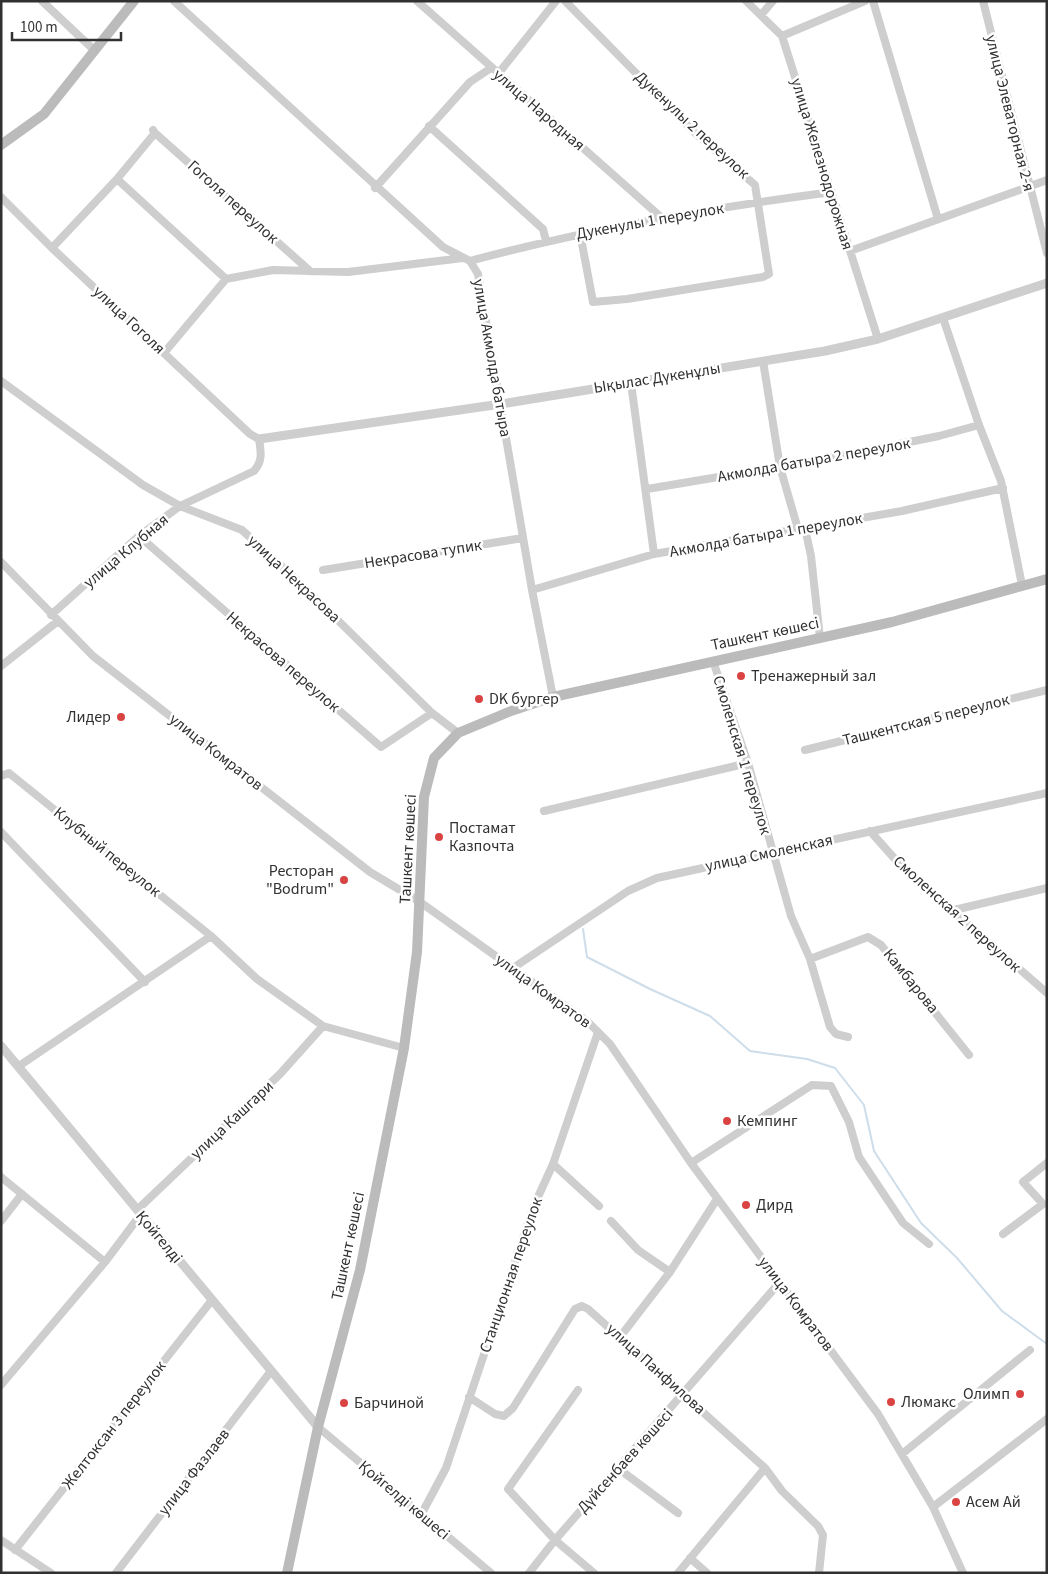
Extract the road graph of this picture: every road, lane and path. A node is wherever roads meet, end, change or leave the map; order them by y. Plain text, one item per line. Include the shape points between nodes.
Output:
1 (42, 1) edge
2 (134, 1) edge
3 (174, 1) edge
4 (417, 1) edge
5 (556, 1) edge
6 (565, 1) edge
7 (746, 1) edge
8 (773, 1) edge
9 (865, 1) edge
10 (873, 1) edge
11 (983, 1) edge
12 (761, 15) junction
13 (782, 36) junction
14 (94, 50) junction
15 (490, 68) junction
16 (498, 74) junction
17 (429, 126) junction
18 (1, 145) edge
19 (117, 179) junction
20 (1047, 180) edge
21 (1028, 186) junction
22 (375, 188) junction
23 (832, 192) junction
24 (1, 197) edge
25 (759, 202) junction
26 (662, 218) junction
27 (938, 219) junction
28 (580, 233) junction
29 (546, 241) junction
30 (52, 248) junction
31 (850, 251) junction
32 (1047, 253) edge
33 (467, 259) junction
34 (310, 271) junction
35 (226, 279) junction
36 (1047, 282) edge
37 (943, 318) junction
38 (878, 339) junction
39 (164, 353) junction
40 (763, 361) junction
41 (1, 381) edge
42 (631, 383) junction
43 (501, 404) junction
44 (979, 425) junction
45 (259, 439) junction
46 (780, 467) junction
47 (1003, 488) junction
48 (647, 489) junction
49 (180, 506) junction
50 (802, 528) junction
51 (139, 536) junction
52 (523, 538) junction
53 (654, 554) junction
54 (1, 562) edge
55 (323, 570) dead end
56 (1047, 579) edge
57 (1022, 585) junction
58 (532, 590) junction
59 (52, 615) junction
60 (58, 621) junction
61 (820, 638) junction
62 (712, 661) junction
63 (1, 666) edge
64 (1047, 690) edge
65 (553, 697) junction
66 (432, 713) junction
67 (458, 733) junction
68 (805, 750) dead end
69 (748, 762) junction
70 (1, 776) edge
71 (1047, 793) edge
72 (544, 811) dead end
73 (870, 831) junction
74 (1, 832) edge
75 (772, 852) junction
76 (1047, 888) edge
77 (420, 902) junction
78 (950, 911) junction
79 (211, 936) junction
80 (810, 959) junction
81 (513, 968) junction
82 (145, 982) junction
83 (1047, 993) edge
84 (323, 1026) junction
85 (598, 1032) junction
86 (848, 1038) dead end
87 (404, 1048) junction
88 (3, 1049) edge
89 (969, 1055) dead end
90 (19, 1066) junction
91 (691, 1163) junction
92 (1047, 1163) edge
93 (552, 1164) junction
94 (1, 1176) edge
95 (22, 1194) junction
96 (717, 1199) junction
97 (599, 1206) dead end
98 (139, 1212) junction
99 (1, 1221) edge
100 (611, 1221) dead end
101 (1003, 1234) dead end
102 (929, 1244) dead end
103 (105, 1262) junction
104 (670, 1272) junction
105 (780, 1282) junction
106 (212, 1300) junction
107 (620, 1337) junction
108 (1030, 1350) dead end
109 (271, 1371) junction
110 (1, 1386) edge
111 (578, 1390) dead end
112 (684, 1394) junction
113 (469, 1397) junction
114 (1047, 1419) edge
115 (318, 1428) junction
116 (902, 1454) junction
117 (765, 1468) junction
118 (619, 1469) junction
119 (933, 1507) junction
120 (678, 1513) dead end
121 (422, 1515) junction
122 (1, 1540) edge
123 (555, 1540) junction
124 (15, 1550) junction
125 (690, 1558) junction
126 (51, 1573) edge
127 (116, 1573) edge
128 (287, 1573) edge
129 (491, 1573) edge
130 (529, 1573) edge
131 (594, 1573) edge
132 (678, 1573) edge
133 (707, 1573) edge
134 (819, 1573) edge
135 (963, 1573) edge

1 - 14 street
2 - 14 main road
3 - 22 street, улица Акмолда батыра
4 - 15 street, улица Народная
5 - 16 street
6 - 25 street, Дукенулы 2 переулок via 694,132 755,185
7 - 12 street, улица Железнодорожная
8 - 12 street
9 - 13 street
10 - 27 street
11 - 21 street, улица Элеваторная 2-я
12 - 13 street, улица Железнодорожная
13 - 23 street, улица Железнодорожная
14 - 18 main road via 44,114
15 - 16 street, улица Народная
15 - 17 street via 470,82
16 - 26 street, улица Народная
17 - 22 street
17 - 29 street via 543,229
19 - 30 street, Гоголя переулок
19 - 34 street, Гоголя переулок via 154,131
19 - 35 street
20 - 21 street
21 - 27 street
21 - 32 street, улица Элеваторная 2-я
22 - 33 street, улица Акмолда батыра via 443,247
23 - 25 street, Дукенулы 1 переулок
23 - 31 street, улица Железнодорожная
24 - 30 street, улица Гоголя
25 - 26 street, Дукенулы 1 переулок
25 - 28 street, Дукенулы 2 переулок via 769,274 763,277 593,302
26 - 28 street, Дукенулы 1 переулок
27 - 31 street
28 - 29 street, Дукенулы 1 переулок
29 - 33 street, Дукенулы 1 переулок
30 - 39 street, улица Гоголя
31 - 38 street, улица Железнодорожная
33 - 34 street, Гоголя переулок via 348,272
33 - 43 street, улица Акмолда батыра via 478,274
34 - 35 street, Гоголя переулок via 274,270
35 - 39 street
36 - 37 street, Ықылас Дүкенұлы
37 - 38 street, Ықылас Дүкенұлы
37 - 44 street
38 - 40 street, Ықылас Дүкенұлы
39 - 45 street, улица Гоголя
40 - 42 street, Ықылас Дүкенұлы
40 - 46 street
41 - 49 street, улица Некрасова via 143,485
42 - 43 street, Ықылас Дүкенұлы
42 - 48 street
43 - 45 street, Ықылас Дүкенұлы
43 - 52 street, улица Акмолда батыра
44 - 46 street, Акмолда батыра 2 переулок via 939,436
44 - 47 street
45 - 49 street, улица Клубная via 261,464 254,471
46 - 48 street, Акмолда батыра 2 переулок
46 - 50 street
47 - 50 street, Акмолда батыра 1 переулок via 902,511
47 - 57 street
48 - 53 street
49 - 51 street, улица Клубная
49 - 66 street, улица Некрасова via 242,530
50 - 53 street, Акмолда батыра 1 переулок
50 - 61 street via 811,556
51 - 59 street, улица Клубная
51 - 66 street, Некрасова переулок via 381,748
52 - 55 street, Некрасова тупик
52 - 58 street, улица Акмолда батыра
53 - 58 street, Акмолда батыра 1 переулок
54 - 59 street, улица Комратов
56 - 57 main road, Ташкент көшесі
57 - 61 main road, Ташкент көшесі via 892,622
58 - 65 street, улица Акмолда батыра
59 - 60 street, улица Комратов
60 - 63 street
60 - 77 street, улица Комратов via 93,656 368,870
61 - 62 main road, Ташкент көшесі
62 - 65 main road, Ташкент көшесі
62 - 69 street, Смоленская 1 переулок
64 - 68 street, Ташкентская 5 переулок
65 - 67 main road, Ташкент көшесі
66 - 67 street, улица Некрасова
67 - 77 main road, Ташкент көшесі via 434,758 424,797
69 - 72 street
69 - 75 street, Смоленская 1 переулок
70 - 79 street, Клубный переулок via 9,773
71 - 73 street, улица Смоленская
73 - 75 street, улица Смоленская
73 - 78 street, Смоленская 2 переулок via 902,867
74 - 82 street
75 - 80 street, Смоленская 1 переулок via 791,916
75 - 81 street, улица Смоленская via 656,878 635,888
76 - 78 street
77 - 81 street, улица Комратов
77 - 87 main road, Ташкент көшесі
78 - 83 street, Смоленская 2 переулок
79 - 82 street
79 - 84 street, Клубный переулок via 257,979
80 - 86 street, Смоленская 1 переулок via 830,1027 836,1034
80 - 89 street, Камбарова via 868,937 881,945
81 - 85 street, улица Комратов
82 - 90 street
84 - 87 street, Клубный переулок
84 - 98 street, улица Кашгари via 280,1074
85 - 91 street, улица Комратов via 610,1044
85 - 93 street, Станционная переулок
87 - 115 main road, Ташкент көшесі via 360,1270
88 - 90 street, Қойгелді
90 - 98 street, Қойгелді
91 - 96 street, улица Комратов
91 - 102 street via 812,1085 831,1086 849,1122 859,1157 903,1223
92 - 101 street via 1023,1182 1043,1204
93 - 97 street
93 - 113 street, Станционная переулок via 533,1208
94 - 95 street
95 - 99 street
95 - 103 street
96 - 104 street
96 - 105 street, улица Комратов
98 - 103 street, улица Кашгари
98 - 106 street, Қойгелді
100 - 104 street via 638,1250
103 - 110 street, улица Кашгари
104 - 107 street
105 - 112 street, Дүйсенбаев көшесі
105 - 116 street, улица Комратов via 878,1414
106 - 109 street, Қойгелді
106 - 124 street, Желтоксан 3 переулок
107 - 112 street, улица Панфилова
107 - 113 street, улица Панфилова via 588,1308 575,1308 513,1408 504,1416 495,1414
108 - 116 street
109 - 115 street, Қойгелді
109 - 127 street, улица Фазлаев
111 - 123 street via 508,1489
112 - 117 street, улица Панфилова
112 - 118 street, Дүйсенбаев көшесі
113 - 121 street, Станционная переулок via 446,1468
114 - 119 street
115 - 121 street, Қойгелді көшесі
115 - 128 main road, Ташкент көшесі
116 - 119 street, улица Комратов
117 - 125 street
117 - 134 street, улица Панфилова via 823,1535
118 - 120 street
118 - 123 street, Дүйсенбаев көшесі
119 - 135 street, улица Комратов
121 - 129 street, Қойгелді көшесі
122 - 124 street
123 - 130 street, Дүйсенбаев көшесі
123 - 131 street
124 - 126 street
125 - 132 street
125 - 133 street

